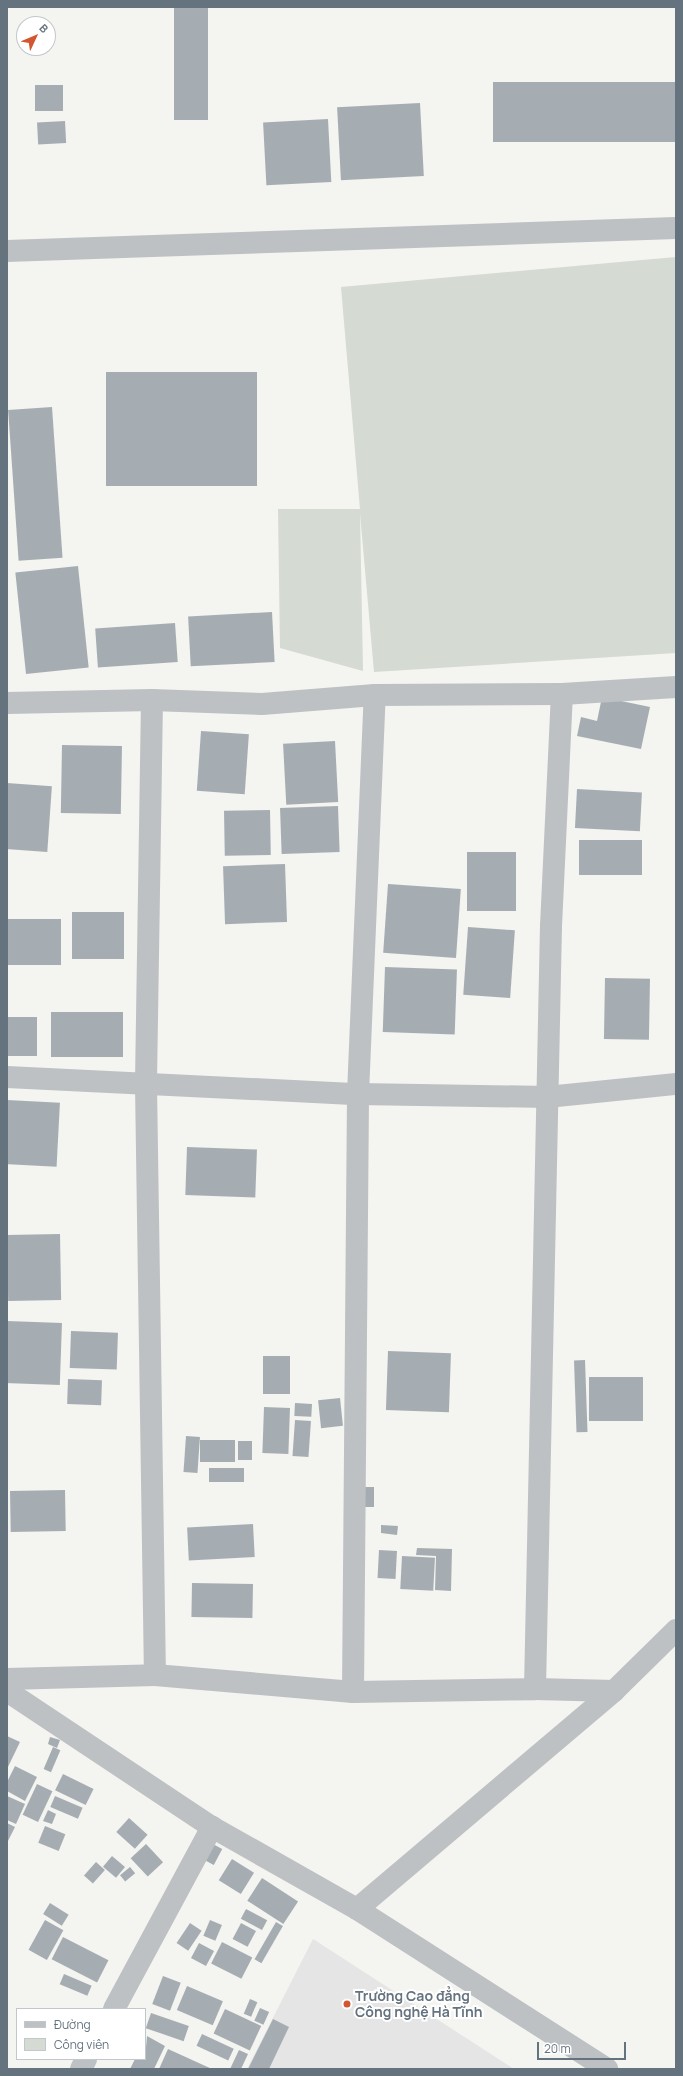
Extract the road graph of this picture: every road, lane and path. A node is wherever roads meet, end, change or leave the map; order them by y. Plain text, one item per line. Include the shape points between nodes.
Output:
1 (676, 228) edge
2 (7, 251) edge
3 (676, 687) edge
4 (562, 694) junction
5 (375, 695) junction
6 (152, 700) junction
7 (7, 704) edge
8 (7, 1077) edge
9 (676, 1084) edge
10 (146, 1085) junction
11 (358, 1094) junction
12 (547, 1097) junction
13 (676, 1630) edge
14 (155, 1676) junction
15 (7, 1679) edge
16 (535, 1689) junction
17 (7, 1691) edge
18 (614, 1691) junction
19 (353, 1692) junction
20 (212, 1827) junction
21 (356, 1909) junction
22 (115, 2008) edge
23 (86, 2060) edge
24 (81, 2069) edge
25 (607, 2069) edge

1 - 2 street
3 - 4 street
4 - 5 street
4 - 12 street via 551,926
5 - 6 street via 262,704
5 - 11 street
6 - 7 street
6 - 10 street
8 - 10 street
9 - 12 street
10 - 11 street
10 - 14 street
11 - 12 street
11 - 19 street
12 - 16 street
13 - 18 street
14 - 15 street
14 - 19 street
16 - 18 street
16 - 19 street
17 - 20 street
18 - 21 street
20 - 21 street
20 - 22 street
21 - 25 street
23 - 24 street

